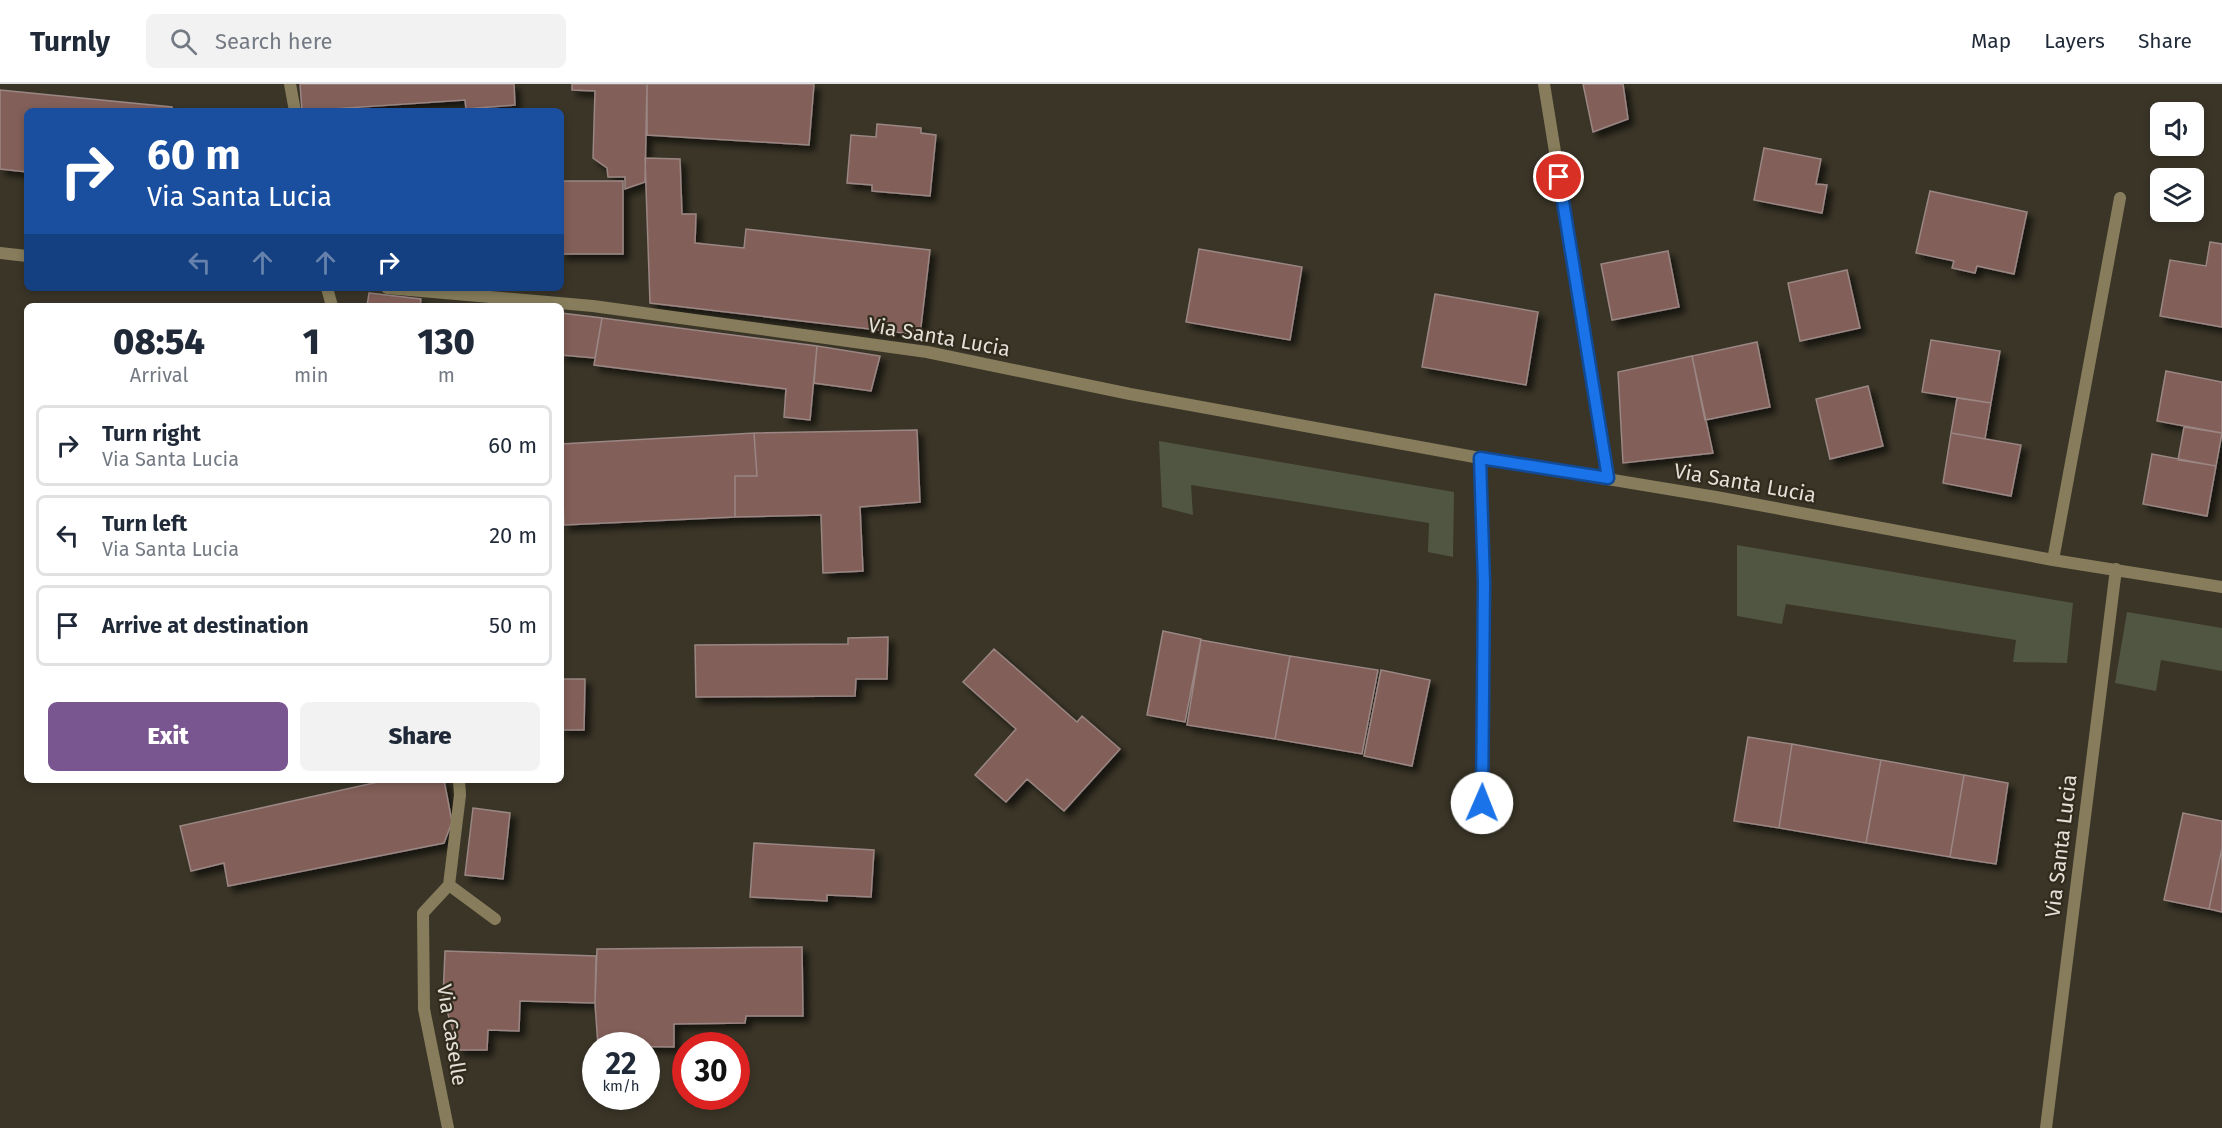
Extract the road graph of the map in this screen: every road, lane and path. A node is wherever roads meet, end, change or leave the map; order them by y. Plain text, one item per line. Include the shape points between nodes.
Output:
1 (290, 84) edge
2 (1544, 84) edge
3 (294, 108) edge
4 (2120, 198) dead end
5 (0, 253) edge
6 (24, 256) edge
7 (421, 291) edge
8 (559, 303) edge
9 (564, 303) edge
10 (1480, 458) junction
11 (1608, 478) junction
12 (2053, 560) junction
13 (2116, 569) junction
14 (2222, 587) edge
15 (459, 783) edge
16 (1482, 803) dead end
17 (449, 885) junction
18 (495, 919) dead end
19 (448, 1128) edge
20 (2046, 1128) edge

1 - 3 street
2 - 11 street
4 - 12 street
5 - 6 street
7 - 8 street, Via Santa Lucia
9 - 10 street, Via Santa Lucia via 927,352
10 - 11 street, Via Santa Lucia
10 - 16 street via 1484,583
11 - 12 street, Via Santa Lucia
12 - 13 street, Via Santa Lucia
13 - 14 street, Via Santa Lucia
13 - 20 street, Via Santa Lucia
15 - 17 street
17 - 18 street
17 - 19 street, Via Caselle via 423,913 424,1009

